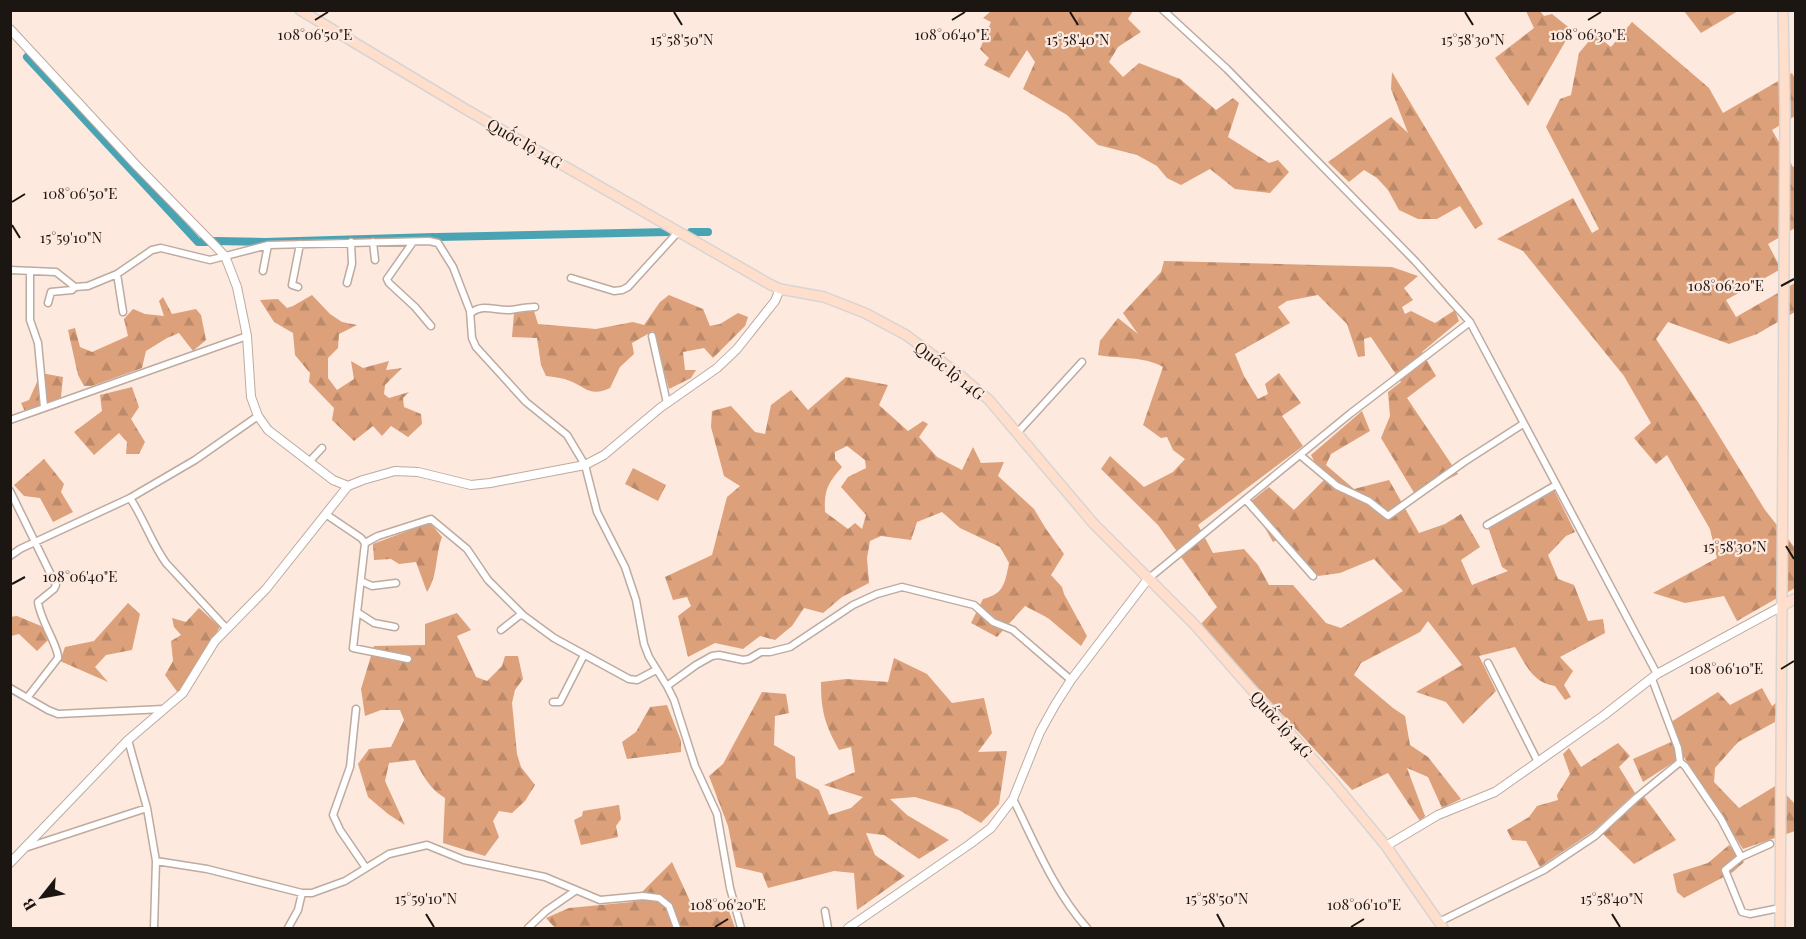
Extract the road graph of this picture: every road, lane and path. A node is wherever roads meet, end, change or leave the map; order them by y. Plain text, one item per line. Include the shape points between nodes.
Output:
1 (300, 10) edge
2 (1162, 10) edge
3 (1784, 10) edge
4 (10, 29) edge
5 (1784, 75) junction
6 (1796, 76) edge
7 (678, 232) junction
8 (351, 242) junction
9 (373, 242) junction
10 (413, 242) junction
11 (300, 244) junction
12 (267, 245) junction
13 (225, 256) junction
14 (375, 260) dead end
15 (10, 270) edge
16 (30, 271) junction
17 (263, 271) dead end
18 (117, 274) junction
19 (571, 278) dead end
20 (347, 283) dead end
21 (75, 287) junction
22 (298, 287) dead end
23 (780, 289) junction
24 (48, 303) dead end
25 (535, 307) dead end
26 (123, 312) dead end
27 (471, 313) junction
28 (1470, 322) junction
29 (431, 326) dead end
30 (246, 336) junction
31 (652, 336) dead end
32 (1082, 362) dead end
33 (667, 403) junction
34 (44, 407) junction
35 (258, 416) junction
36 (10, 420) edge
37 (1523, 424) junction
38 (1018, 432) junction
39 (322, 448) dead end
40 (1300, 455) junction
41 (309, 462) junction
42 (585, 465) junction
43 (1556, 485) junction
44 (348, 486) junction
45 (10, 491) edge
46 (130, 498) junction
47 (1246, 500) junction
48 (327, 515) junction
49 (1487, 525) dead end
50 (35, 542) junction
51 (365, 543) junction
52 (10, 556) edge
53 (1313, 576) dead end
54 (1148, 579) junction
55 (361, 581) junction
56 (396, 583) dead end
57 (1796, 598) edge
58 (1782, 606) junction
59 (357, 612) junction
60 (524, 616) junction
61 (395, 627) dead end
62 (227, 629) junction
63 (501, 630) dead end
64 (584, 655) junction
65 (408, 659) dead end
66 (1488, 663) dead end
67 (656, 670) junction
68 (1654, 676) junction
69 (1071, 680) junction
70 (667, 686) junction
71 (10, 688) edge
72 (27, 698) junction
73 (553, 702) dead end
74 (165, 709) junction
75 (356, 709) dead end
76 (128, 740) junction
77 (1538, 762) junction
78 (1680, 762) junction
79 (1013, 798) junction
80 (147, 808) junction
81 (1770, 844) dead end
82 (1386, 846) junction
83 (26, 848) junction
84 (1741, 857) junction
85 (156, 861) junction
86 (10, 863) edge
87 (366, 868) junction
88 (575, 891) junction
89 (302, 893) junction
90 (1780, 908) junction
91 (825, 911) dead end
92 (1441, 925) edge
93 (154, 928) edge
94 (288, 928) edge
95 (528, 928) edge
96 (677, 928) edge
97 (741, 928) edge
98 (828, 928) edge
99 (848, 928) edge
100 (1087, 928) edge
101 (1780, 928) edge

1 - 7 main road, Quốc lộ 14G
2 - 28 street via 1227,69
3 - 5 main road
4 - 13 street
5 - 6 main road
5 - 58 main road
7 - 19 street via 622,290
7 - 23 main road, Quốc lộ 14G
8 - 9 street
8 - 11 street
8 - 20 street via 352,264
9 - 10 street
9 - 14 street
10 - 27 street via 438,243 453,267
10 - 29 street via 387,279
11 - 12 street
11 - 22 street via 292,285
12 - 13 street
12 - 17 street
13 - 18 street via 210,260 161,248
13 - 30 street via 237,287
15 - 16 street
16 - 21 street via 56,272
16 - 34 street via 30,320 38,343
18 - 21 street
18 - 26 street
21 - 24 street via 51,292
23 - 33 street via 738,349
23 - 38 main road, Quốc lộ 14G via 824,297 866,313 906,335 989,400
25 - 27 street via 482,307
27 - 42 street via 476,347 526,402 567,435
28 - 37 street
28 - 40 street
30 - 34 street
30 - 35 street via 251,397
31 - 33 street
32 - 38 street
33 - 42 street via 604,455
34 - 36 street
35 - 41 street via 268,430
35 - 46 street via 195,460
37 - 40 street via 1388,516 1369,501 1336,486
37 - 43 street
38 - 54 main road, Quốc lộ 14G via 1093,523
39 - 41 street
40 - 47 street
41 - 44 street
42 - 44 street via 471,485 418,472 395,471
42 - 67 street via 597,512 625,567 644,644
43 - 49 street
43 - 68 street
44 - 48 street
45 - 50 street
46 - 50 street
46 - 62 street via 159,554
47 - 53 street
47 - 54 street
48 - 51 street
48 - 62 street
50 - 52 street
50 - 72 street via 55,583 54,589 38,602 59,655
51 - 55 street
51 - 60 street via 431,519 467,549 488,580
54 - 69 street
54 - 82 main road, Quốc lộ 14G via 1194,624
55 - 56 street via 372,586
55 - 59 street
57 - 58 main road
58 - 68 street
58 - 90 main road
59 - 61 street via 374,623
59 - 65 street via 353,648
60 - 63 street
60 - 64 street
62 - 74 street via 215,641 183,693
64 - 67 street via 633,680
64 - 73 street via 560,702
66 - 77 street
67 - 70 street
68 - 77 street
68 - 78 street
69 - 70 street via 1013,630 993,622 974,605 902,587 853,605 790,647 743,660 712,657
69 - 79 street via 1040,732
70 - 97 street via 694,766 717,814
71 - 72 street
72 - 74 street via 58,714
74 - 76 street
75 - 87 street via 350,766 333,815
76 - 80 street
76 - 83 street
77 - 82 street via 1495,792 1438,816
78 - 84 street
78 - 92 street via 1594,836 1552,864
79 - 99 street via 991,828
79 - 100 street via 1057,886
80 - 83 street
80 - 85 street
81 - 84 street
82 - 92 main road, Quốc lộ 14G
83 - 86 street
84 - 90 street via 1725,870 1740,910 1746,915
85 - 89 street via 207,869
85 - 93 street
87 - 88 street via 389,854 427,845 464,860 545,877
87 - 89 street via 345,881
88 - 95 street
88 - 96 street via 600,900 659,898 669,906
89 - 94 street
90 - 101 main road
91 - 98 street

